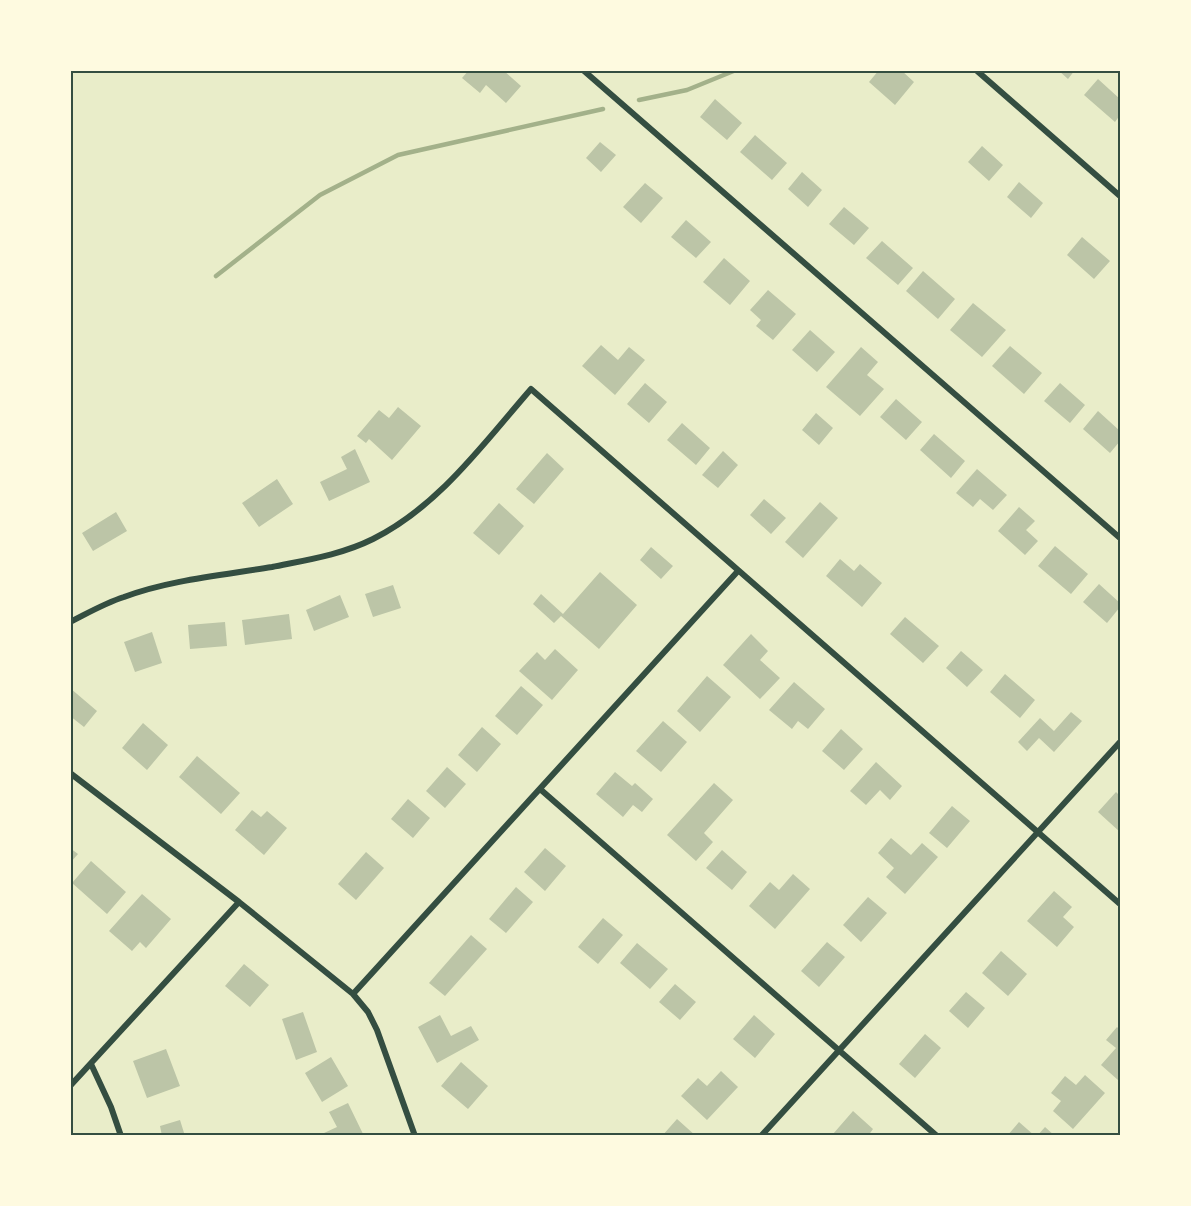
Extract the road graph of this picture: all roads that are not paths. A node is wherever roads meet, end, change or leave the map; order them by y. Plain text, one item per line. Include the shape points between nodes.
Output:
1 (583, 70) edge
2 (976, 70) edge
3 (1120, 196) edge
4 (1120, 538) edge
5 (738, 571) junction
6 (70, 622) edge
7 (1120, 742) edge
8 (70, 773) edge
9 (540, 789) junction
10 (1038, 832) junction
11 (239, 902) junction
12 (1120, 904) edge
13 (353, 994) junction
14 (839, 1050) junction
15 (91, 1064) junction
16 (70, 1086) edge
17 (121, 1136) edge
18 (415, 1136) edge
19 (761, 1136) edge
20 (937, 1136) edge

1 - 4 street
2 - 3 street
5 - 6 street via 531,389 430,501 372,539 311,559 126,596
5 - 9 street
5 - 10 street
7 - 10 street
8 - 11 street
9 - 13 street
9 - 14 street
10 - 12 street
10 - 14 street
11 - 13 street
11 - 15 street
13 - 18 street via 377,1030
14 - 19 street
14 - 20 street
15 - 16 street
15 - 17 street

